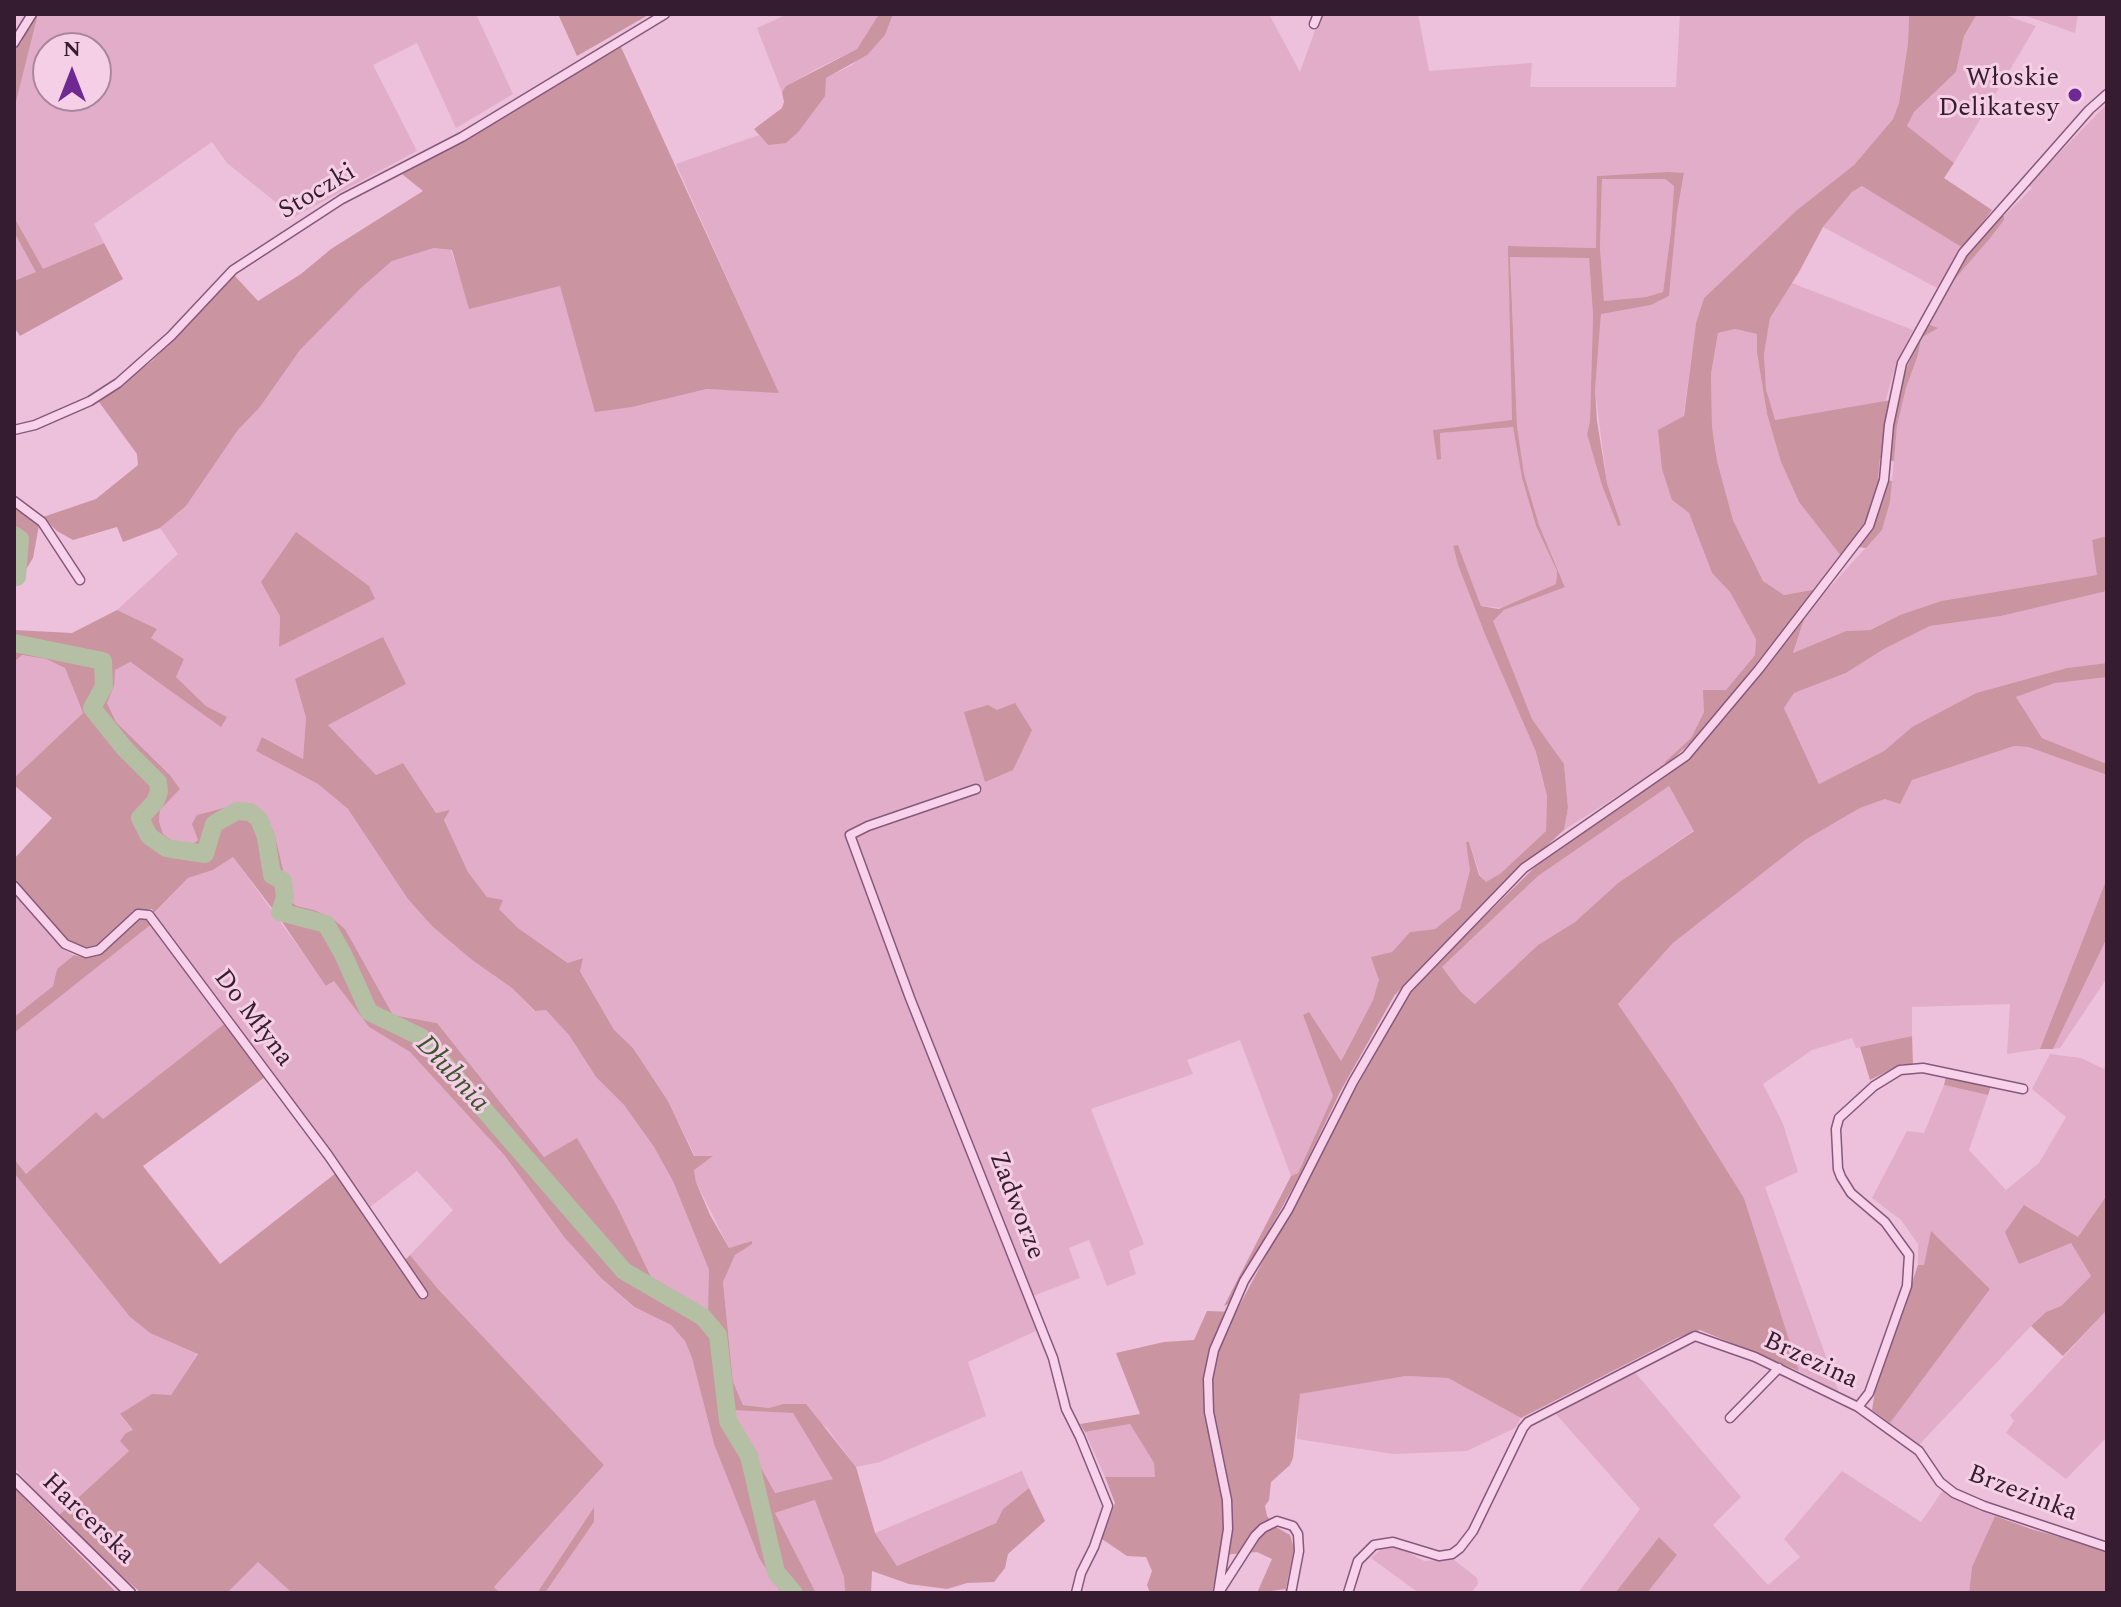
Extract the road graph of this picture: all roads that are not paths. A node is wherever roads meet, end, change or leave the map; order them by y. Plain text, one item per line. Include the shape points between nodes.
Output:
1 (32, 14) edge
2 (665, 14) edge
3 (1318, 14) edge
4 (1314, 24) dead end
5 (14, 43) edge
6 (2107, 94) edge
7 (14, 430) edge
8 (14, 501) edge
9 (80, 580) dead end
10 (976, 789) dead end
11 (14, 886) edge
12 (2023, 1089) dead end
13 (423, 1294) dead end
14 (1779, 1368) junction
15 (1858, 1407) junction
16 (1730, 1418) dead end
17 (14, 1479) edge
18 (2107, 1547) edge
19 (130, 1593) edge
20 (1076, 1593) edge
21 (1218, 1593) edge
22 (1291, 1593) edge
23 (1348, 1593) edge

1 - 5 street
2 - 7 street, Stoczki via 462,137 342,199 233,270 118,383 90,401
3 - 4 street
6 - 21 street via 1963,253 1902,363 1884,480 1869,526 1771,653 1686,756 1524,868 1407,989 1221,1331 1208,1379 1209,1412 1227,1500
8 - 9 street via 42,522
10 - 20 street, Zadworze via 850,835 1053,1358 1066,1409 1108,1506
11 - 13 street, Do Młyna via 77,952 99,950 138,914 149,915 328,1155
12 - 15 street, Brzezina via 1923,1068 1900,1070 1839,1118 1841,1177 1909,1255 1907,1286 1869,1393
14 - 15 street, Brzezina
14 - 16 street
14 - 23 street, Brzezina via 1695,1336 1544,1411 1523,1428 1460,1548 1439,1556 1393,1542 1374,1545 1358,1561
15 - 18 street, Brzezinka via 1919,1451 1954,1493
17 - 19 street, Harcerska
21 - 22 street via 1255,1536 1277,1521 1293,1526 1298,1534

